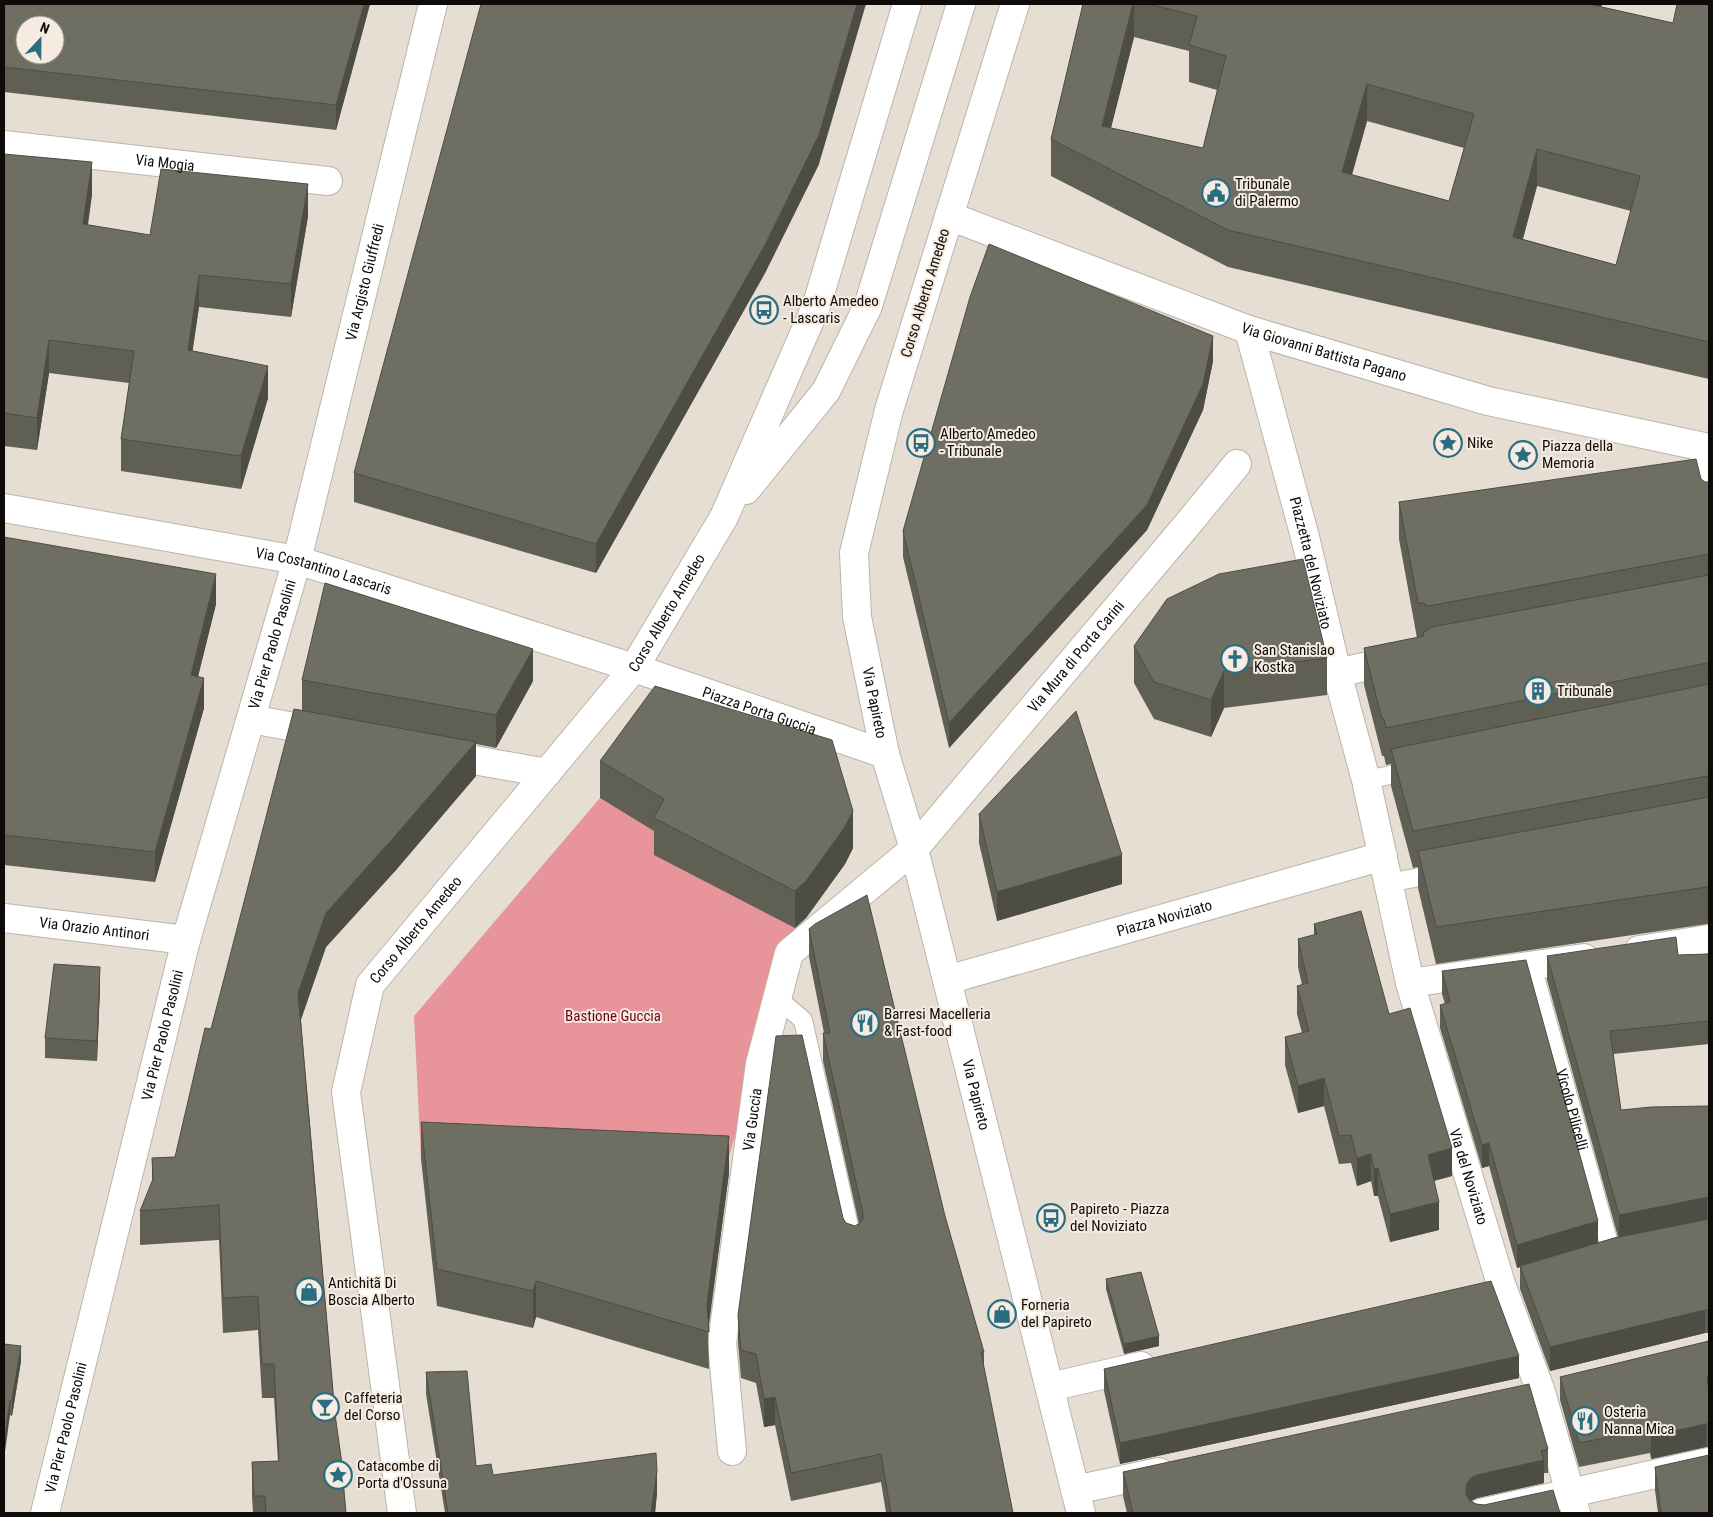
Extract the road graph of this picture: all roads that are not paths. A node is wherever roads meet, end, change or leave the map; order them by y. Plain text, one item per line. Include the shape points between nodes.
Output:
1 (433, 4) edge
2 (907, 4) edge
3 (961, 4) edge
4 (1015, 4) edge
5 (4, 145) edge
6 (328, 181) dead end
7 (949, 216) junction
8 (1250, 330) junction
9 (1703, 447) edge
10 (1236, 464) dead end
11 (4, 508) edge
12 (1709, 509) edge
13 (724, 517) junction
14 (297, 560) junction
15 (857, 617) joint
16 (1419, 655) edge
17 (634, 668) junction
18 (1337, 673) junction
19 (251, 719) junction
20 (346, 737) edge
21 (413, 749) edge
22 (885, 754) junction
23 (1428, 768) edge
24 (547, 773) junction
25 (1366, 780) junction
26 (914, 849) junction
27 (1383, 856) junction
28 (1460, 870) edge
29 (1388, 883) junction
30 (4, 918) edge
31 (1709, 939) edge
32 (186, 940) junction
33 (1532, 966) junction
34 (947, 980) junction
35 (1410, 983) junction
36 (777, 998) junction
37 (852, 1244) edge
38 (1631, 1247) edge
39 (1611, 1251) junction
40 (1593, 1257) edge
41 (1165, 1361) edge
42 (1550, 1386) junction
43 (1050, 1387) junction
44 (1511, 1395) edge
45 (732, 1451) dead end
46 (1709, 1462) edge
47 (1180, 1468) edge
48 (1078, 1502) edge
49 (1573, 1503) edge
50 (45, 1513) edge
51 (402, 1513) edge
52 (1481, 1513) edge

1 - 14 street, Via Argisto Giuffredi
2 - 13 street, Corso Alberto Amedeo via 817,304
3 - 13 street, Corso Alberto Amedeo via 868,306 826,391
4 - 7 street, Corso Alberto Amedeo
5 - 6 street, Via Mogia
7 - 8 street, Via Giovanni Battista Pagano
7 - 15 street, Corso Alberto Amedeo via 889,410 869,488 854,554
8 - 9 street, Via Giovanni Battista Pagano via 1488,401
8 - 18 street, Piazzetta del Noviziato
9 - 12 lane
10 - 26 street, Via Mura di Porta Carini
11 - 14 street, Via Costantino Lascaris
13 - 17 street, Corso Alberto Amedeo
14 - 17 street, Via Costantino Lascaris
14 - 19 street, Via Pier Paolo Pasolini
15 - 22 street, Via Papireto
16 - 18 street
17 - 22 street, Piazza Porta Guccia
17 - 24 street, Corso Alberto Amedeo
18 - 25 street, Piazzetta del Noviziato
19 - 20 street
19 - 32 street, Via Pier Paolo Pasolini
21 - 24 street
22 - 26 street, Via Papireto
23 - 25 lane
24 - 51 street, Corso Alberto Amedeo via 370,985 346,1092
25 - 27 street, Piazzetta del Noviziato
26 - 34 street, Via Papireto
26 - 36 street, Via Guccia via 789,953
27 - 29 street, Via del Noviziato
27 - 34 street, Piazza Noviziato
28 - 29 lane
29 - 35 street, Via del Noviziato
30 - 32 street, Via Orazio Antinori
31 - 33 street
32 - 50 street, Via Pier Paolo Pasolini
33 - 35 street
33 - 39 lane, Vicolo Pilicelli
34 - 43 street, Via Papireto
35 - 42 street, Via del Noviziato via 1501,1284
36 - 37 lane via 802,1020
36 - 45 street, Via Guccia via 760,1064 722,1344
38 - 39 lane
39 - 40 lane
41 - 43 street
42 - 44 street
42 - 49 street, Via del Noviziato
43 - 48 street, Via Papireto
46 - 49 street
47 - 48 street
49 - 52 street

